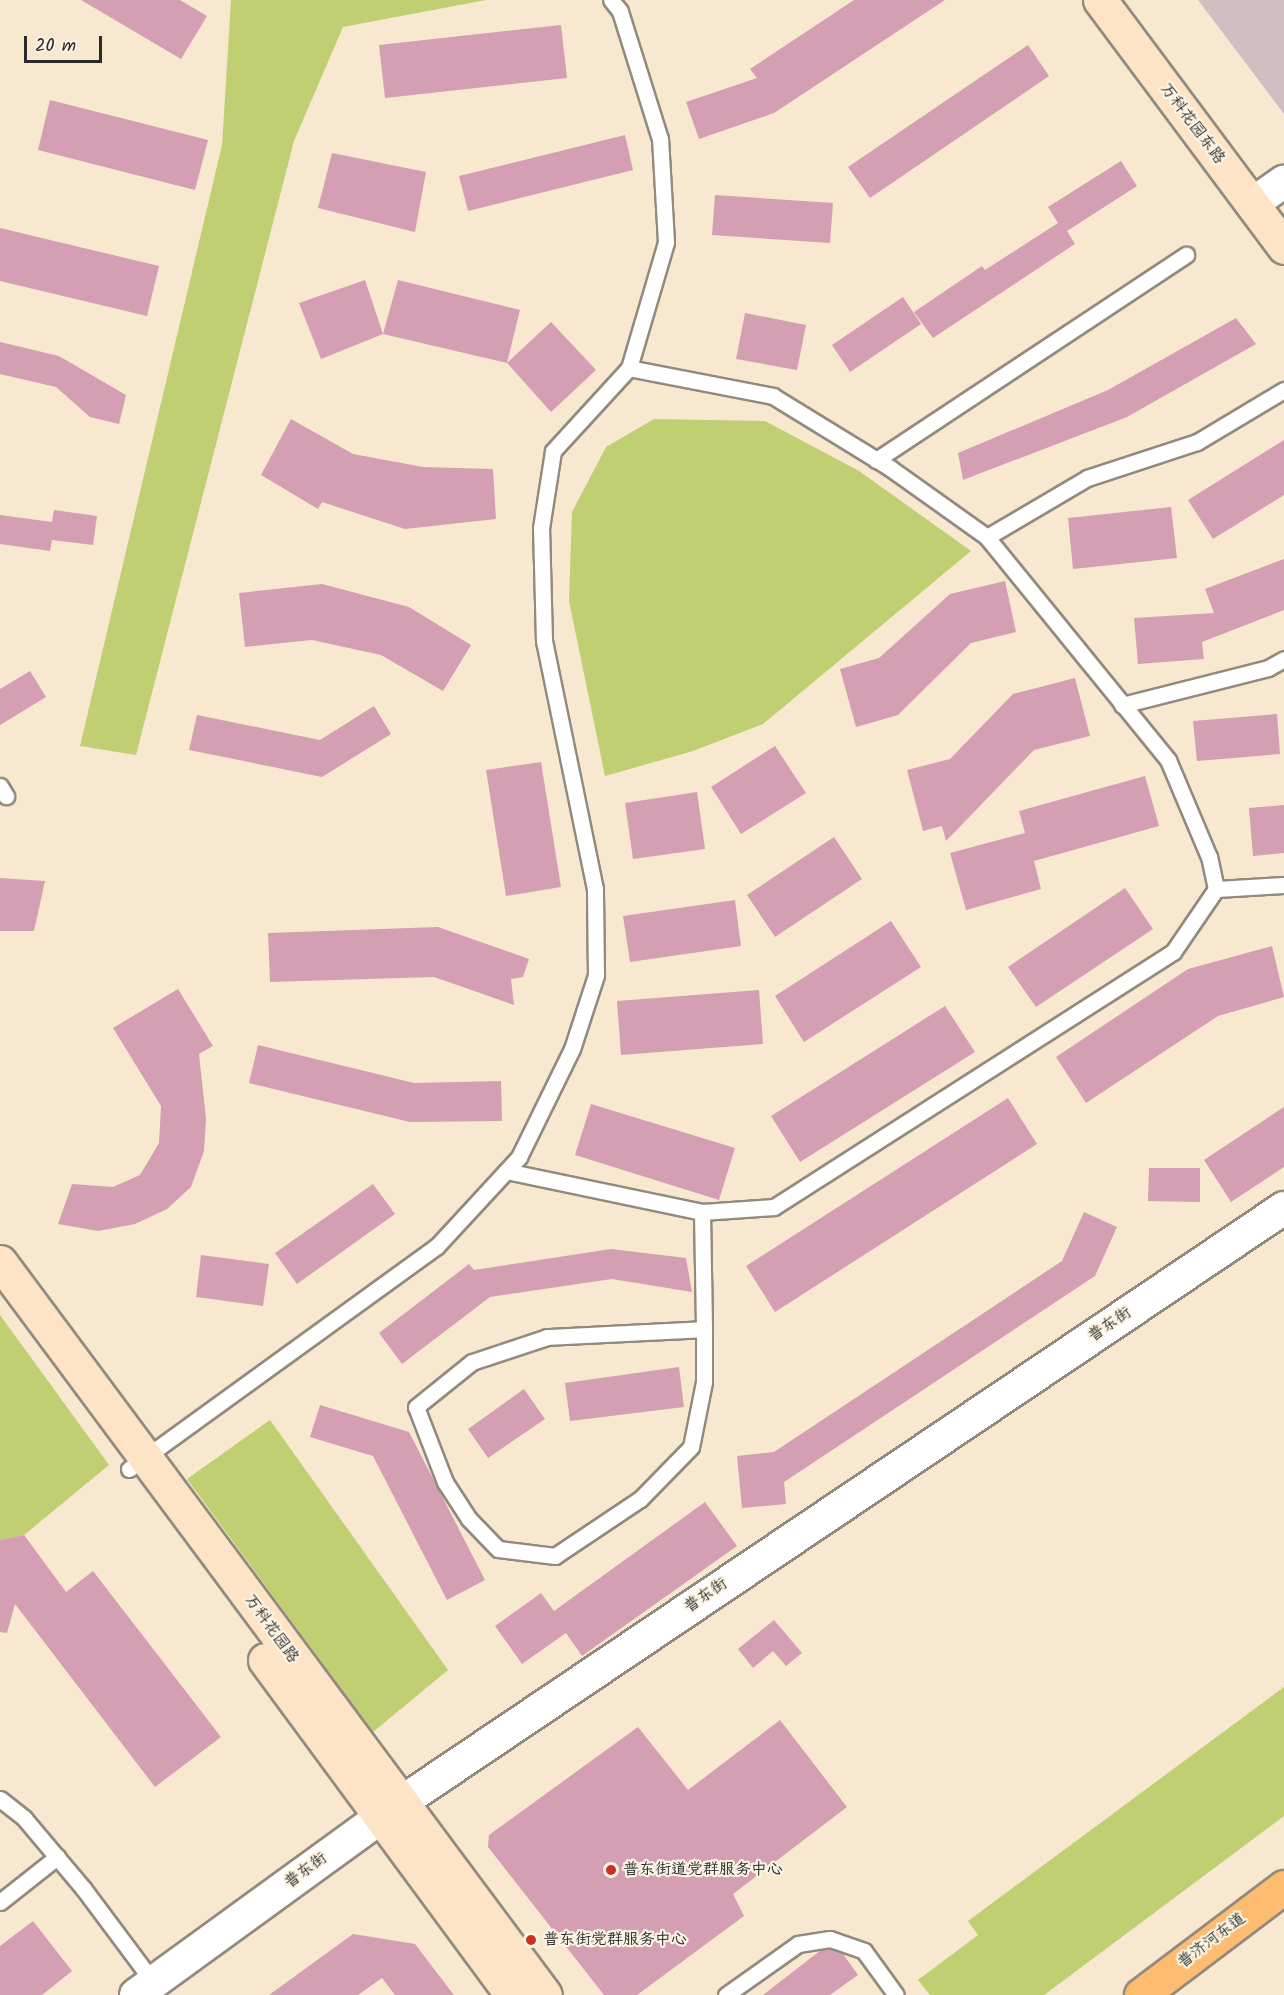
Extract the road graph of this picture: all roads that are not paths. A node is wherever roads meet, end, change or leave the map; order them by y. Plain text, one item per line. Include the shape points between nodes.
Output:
1 (610, 0) edge
2 (1100, 0) edge
3 (1284, 182) edge
4 (1252, 204) junction
5 (1284, 247) edge
6 (1186, 255) dead end
7 (629, 368) junction
8 (1284, 390) edge
9 (876, 460) junction
10 (987, 537) junction
11 (1284, 658) edge
12 (1122, 705) junction
13 (1284, 885) edge
14 (1216, 889) junction
15 (506, 1171) junction
16 (1284, 1208) edge
17 (702, 1212) junction
18 (0, 1262) edge
19 (0, 1298) edge
20 (704, 1329) junction
21 (137, 1463) junction
22 (0, 1799) edge
23 (389, 1811) junction
24 (57, 1857) junction
25 (1284, 1887) edge
26 (0, 1902) edge
27 (144, 1989) edge
28 (512, 1995) edge
29 (545, 1995) edge
30 (726, 1995) edge
31 (896, 1995) edge
32 (1141, 1995) edge

1 - 7 lane via 620,11 660,139 666,242
2 - 4 street, 万科花园东路
3 - 4 street
4 - 5 street, 万科花园东路
6 - 9 lane
7 - 9 lane via 773,396
7 - 15 lane via 553,451 541,528 544,641 595,889 596,975 572,1049 519,1157
8 - 10 lane via 1197,442 1086,478
9 - 10 lane
10 - 12 lane
11 - 12 lane via 1268,668
12 - 14 lane via 1168,760 1209,857
13 - 14 lane
14 - 17 lane via 1173,952 814,1182 774,1207
15 - 17 lane
15 - 21 lane via 437,1246
16 - 23 street, 普东街
17 - 20 lane
18 - 21 street, 万科花园路
19 - 21 street, 万科花园路
20 - 20 lane via 704,1382 691,1447 640,1499 555,1556 498,1549 469,1520 445,1482 416,1407 472,1362 547,1337
21 - 23 street, 万科花园路
22 - 24 lane via 24,1818
23 - 27 street, 普东街
23 - 28 street, 万科花园路
23 - 29 street, 万科花园路
24 - 26 lane
24 - 27 lane
25 - 32 main road, 普济河东道
30 - 31 lane via 798,1944 830,1939 864,1952

